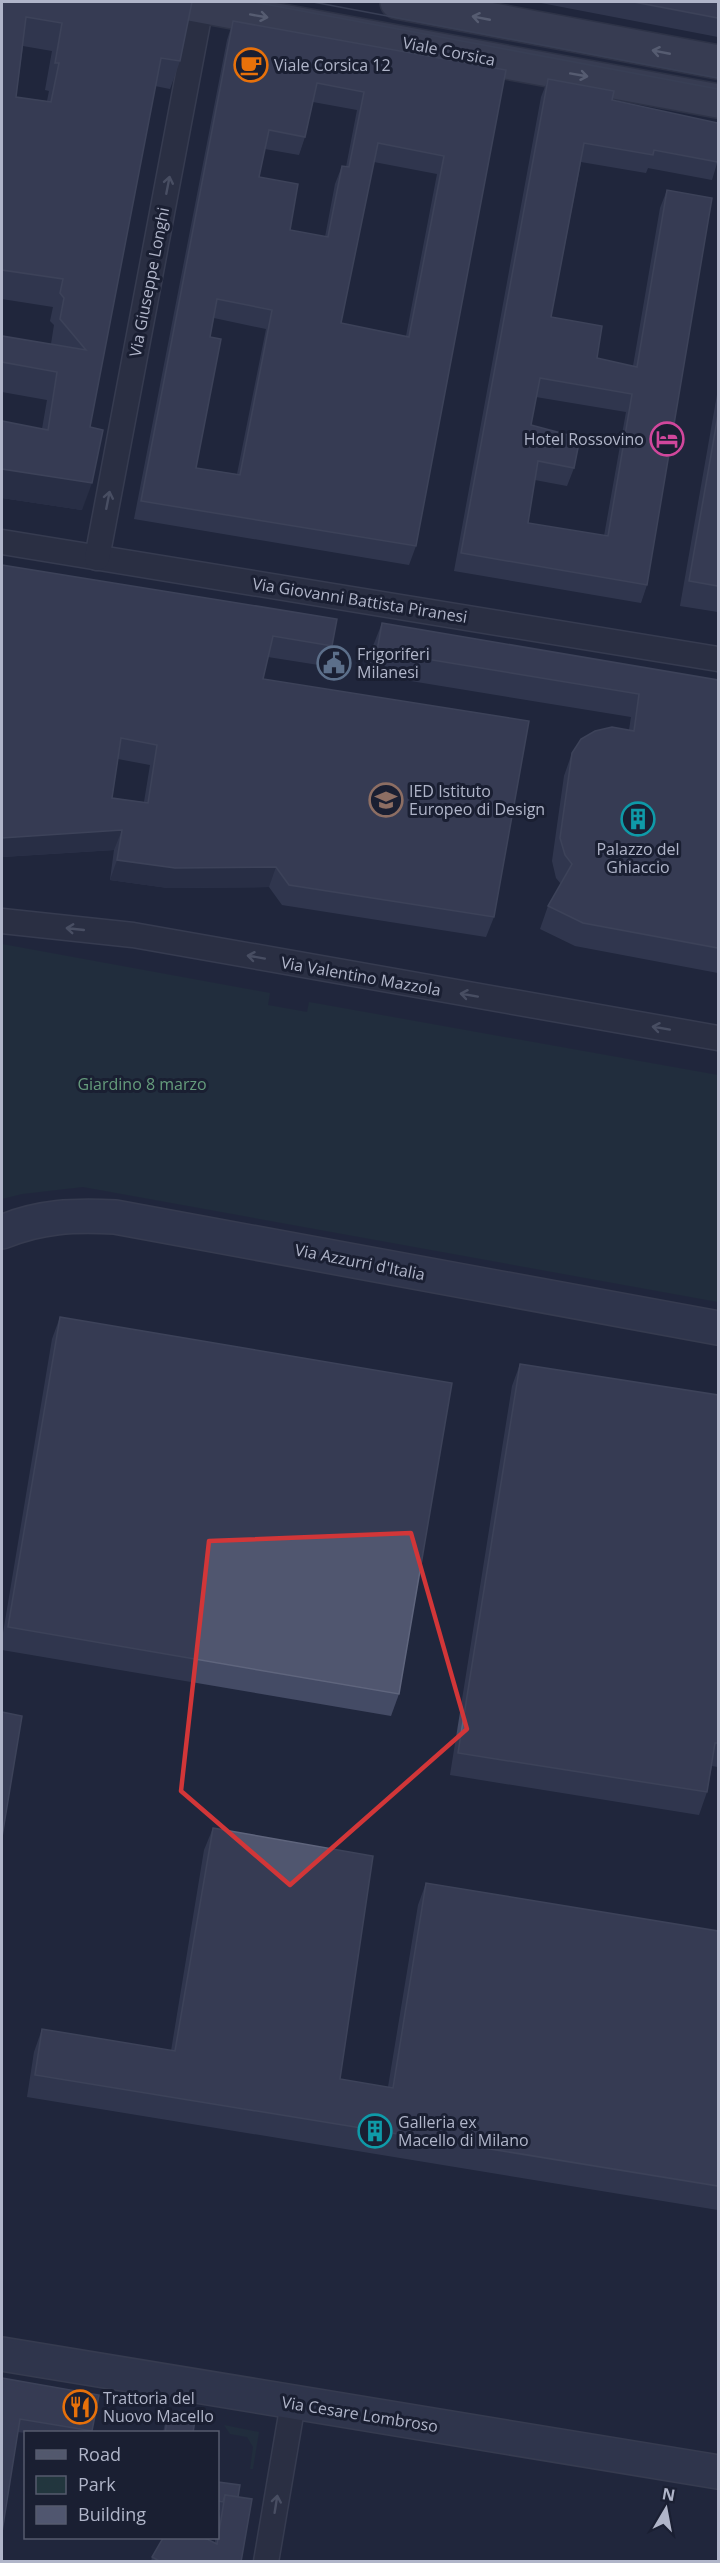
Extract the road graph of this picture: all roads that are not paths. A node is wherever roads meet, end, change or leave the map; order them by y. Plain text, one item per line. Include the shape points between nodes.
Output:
1 (413, 3) edge
2 (190, 4) edge
3 (718, 62) edge
4 (718, 101) edge
5 (2, 542) edge
6 (97, 558) junction
7 (718, 658) edge
8 (2, 921) edge
9 (718, 1038) edge
10 (2, 1232) edge
11 (718, 1328) edge
12 (2, 2354) edge
13 (292, 2403) junction
14 (718, 2472) edge
15 (266, 2562) edge

3 -> 1 main road
2 -> 4 main road, Viale Corsica
6 -> 2 street, Via Giuseppe Longhi
5 - 6 street, Via Giovanni Battista Piranesi
6 - 7 street, Via Giovanni Battista Piranesi
9 -> 8 street, Via Valentino Mazzola via 133,935
10 - 11 street, Via Azzurri d'Italia via 46,1218 115,1217
12 - 13 street, Via Cesare Lombroso
13 - 14 street, Via Cesare Lombroso
15 -> 13 street

